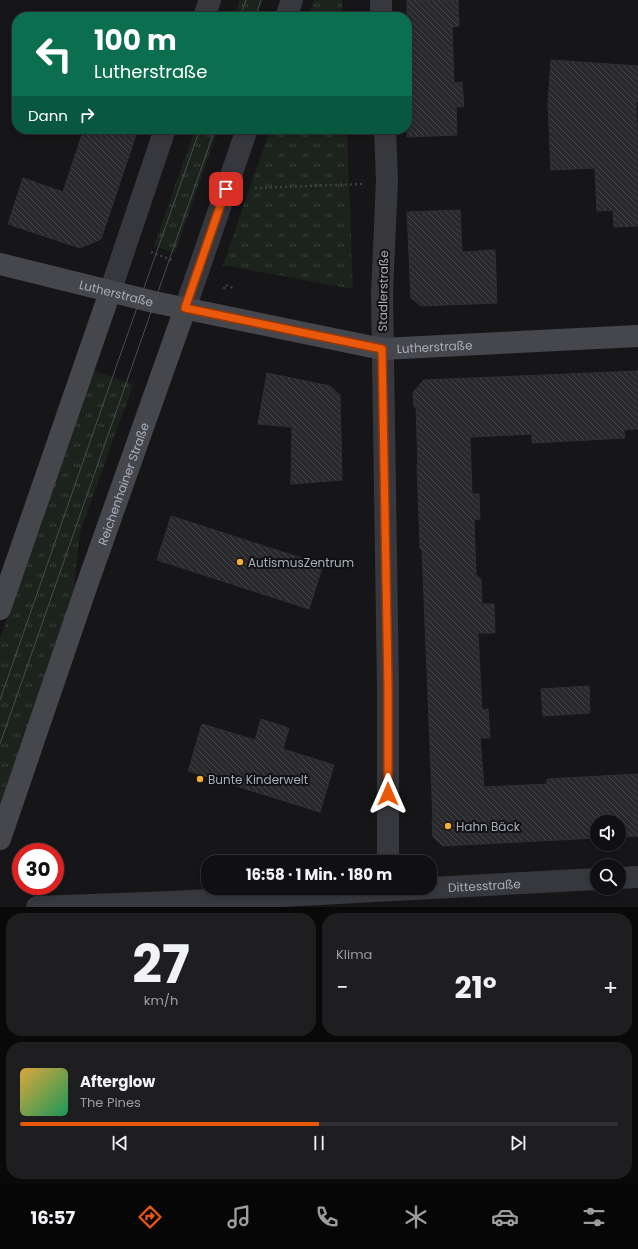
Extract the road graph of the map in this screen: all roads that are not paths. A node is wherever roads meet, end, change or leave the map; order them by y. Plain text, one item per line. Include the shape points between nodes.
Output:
1 (210, 0) edge
2 (292, 0) edge
3 (381, 0) edge
4 (206, 12) edge
5 (288, 12) edge
6 (381, 12) edge
7 (163, 134) edge
8 (245, 134) edge
9 (385, 134) edge
10 (0, 264) edge
11 (110, 292) junction
12 (185, 308) junction
13 (638, 336) edge
14 (382, 349) junction
15 (0, 608) edge
16 (0, 839) edge
17 (388, 855) edge
18 (638, 877) edge
19 (626, 878) edge
20 (590, 880) edge
21 (437, 891) edge
22 (388, 895) edge
23 (37, 907) edge

1 - 4 street
2 - 5 street
3 - 6 street
7 - 11 street
8 - 12 street, Reichenhainer Straße
9 - 14 street, Stadlerstraße via 387,180
10 - 11 street, Lutherstraße
11 - 12 street, Lutherstraße
11 - 15 street
12 - 14 street, Lutherstraße
12 - 16 street, Reichenhainer Straße
13 - 14 street, Lutherstraße
14 - 17 street, Stadlerstraße
18 - 19 street
20 - 21 street, Dittesstraße
22 - 23 street, Dittesstraße

